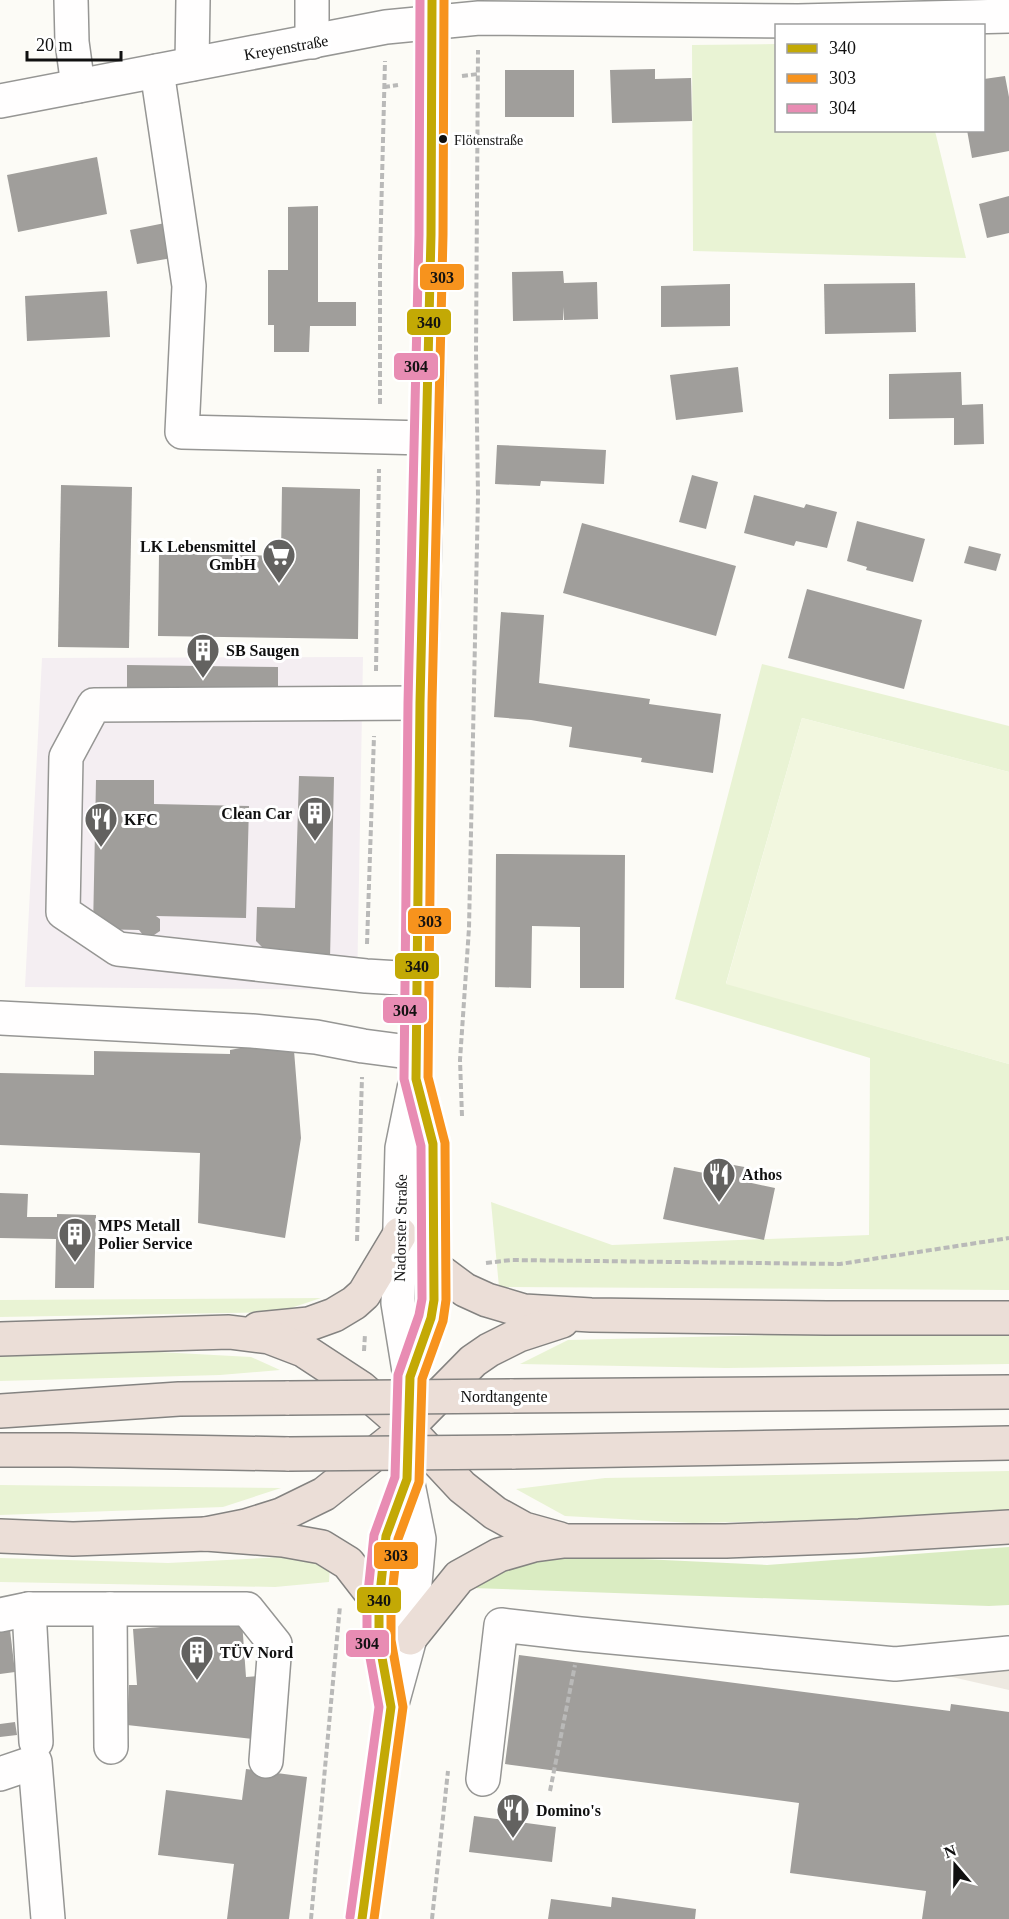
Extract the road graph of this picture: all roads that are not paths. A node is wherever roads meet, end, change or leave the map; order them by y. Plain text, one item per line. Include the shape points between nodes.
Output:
1 (70, 0) edge
2 (193, 0) edge
3 (312, 0) edge
4 (798, 10) edge
5 (432, 11) edge
6 (1009, 16) edge
7 (312, 42) junction
8 (192, 64) junction
9 (157, 71) junction
10 (78, 86) junction
11 (0, 101) edge
12 (426, 438) junction
13 (420, 703) junction
14 (416, 979) junction
15 (0, 1018) edge
16 (416, 1066) junction
17 (400, 1234) junction
18 (434, 1267) junction
19 (591, 1315) junction
20 (1009, 1318) edge
21 (229, 1332) junction
22 (0, 1339) edge
23 (410, 1377) junction
24 (1009, 1392) edge
25 (0, 1411) edge
26 (407, 1428) junction
27 (1009, 1443) edge
28 (0, 1450) edge
29 (407, 1479) junction
30 (1009, 1527) edge
31 (206, 1534) junction
32 (0, 1536) edge
33 (564, 1541) junction
34 (380, 1603) junction
35 (110, 1609) junction
36 (14, 1612) edge
37 (410, 1638) junction
38 (1009, 1653) edge
39 (391, 1707) junction
40 (36, 1742) dead end
41 (111, 1747) dead end
42 (266, 1761) dead end
43 (0, 1774) edge
44 (483, 1779) dead end
45 (48, 1919) edge
46 (362, 1919) edge

1 - 10 street
2 - 8 street
3 - 7 street
4 - 5 street via 479,18
4 - 6 street
5 - 7 street, Kreyenstraße via 386,27
5 - 12 street, Nadorster Straße
7 - 8 street, Kreyenstraße
8 - 9 street, Kreyenstraße
9 - 10 street, Kreyenstraße
9 - 12 street via 189,286 182,432
10 - 11 street, Kreyenstraße
12 - 13 street, Nadorster Straße
13 - 14 street, Nadorster Straße
13 - 14 street via 94,705 66,757 63,912 118,949
14 - 16 street, Nadorster Straße
15 - 16 street via 316,1037 363,1046
16 - 17 street, Nadorster Straße via 402,1148
16 - 18 street, Nadorster Straße via 433,1144
17 - 21 highway via 364,1294 334,1315 292,1327
17 - 23 street, Nadorster Straße via 398,1303
18 - 19 highway via 465,1290 487,1300 524,1311
18 - 23 street, Nadorster Straße via 431,1318
19 - 20 highway
19 - 26 highway via 552,1323 489,1350 473,1361
21 - 22 highway
21 - 26 highway via 269,1337 303,1350 361,1388
23 - 26 street, Nadorster Straße
24 - 25 highway, Nordtangente, bridge via 180,1399
26 - 29 street, Nadorster Straße
26 - 31 highway via 324,1494 281,1515
26 - 33 highway via 462,1487 495,1513 524,1529
27 - 28 highway, bridge via 289,1454
29 - 34 street, Nadorster Straße via 386,1536
29 - 37 street, Nadorster Straße via 419,1539
30 - 33 highway via 737,1540
31 - 32 highway via 73,1539
31 - 34 highway via 322,1547 348,1563
33 - 37 highway via 499,1555 459,1576
34 - 39 street, Nadorster Straße via 379,1641
35 - 36 street
35 - 41 street
35 - 42 street via 247,1609 275,1644
36 - 40 street
37 - 39 street, Nadorster Straße
38 - 44 street via 895,1664 501,1625
39 - 46 street, Nadorster Straße
43 - 45 street via 35,1762

